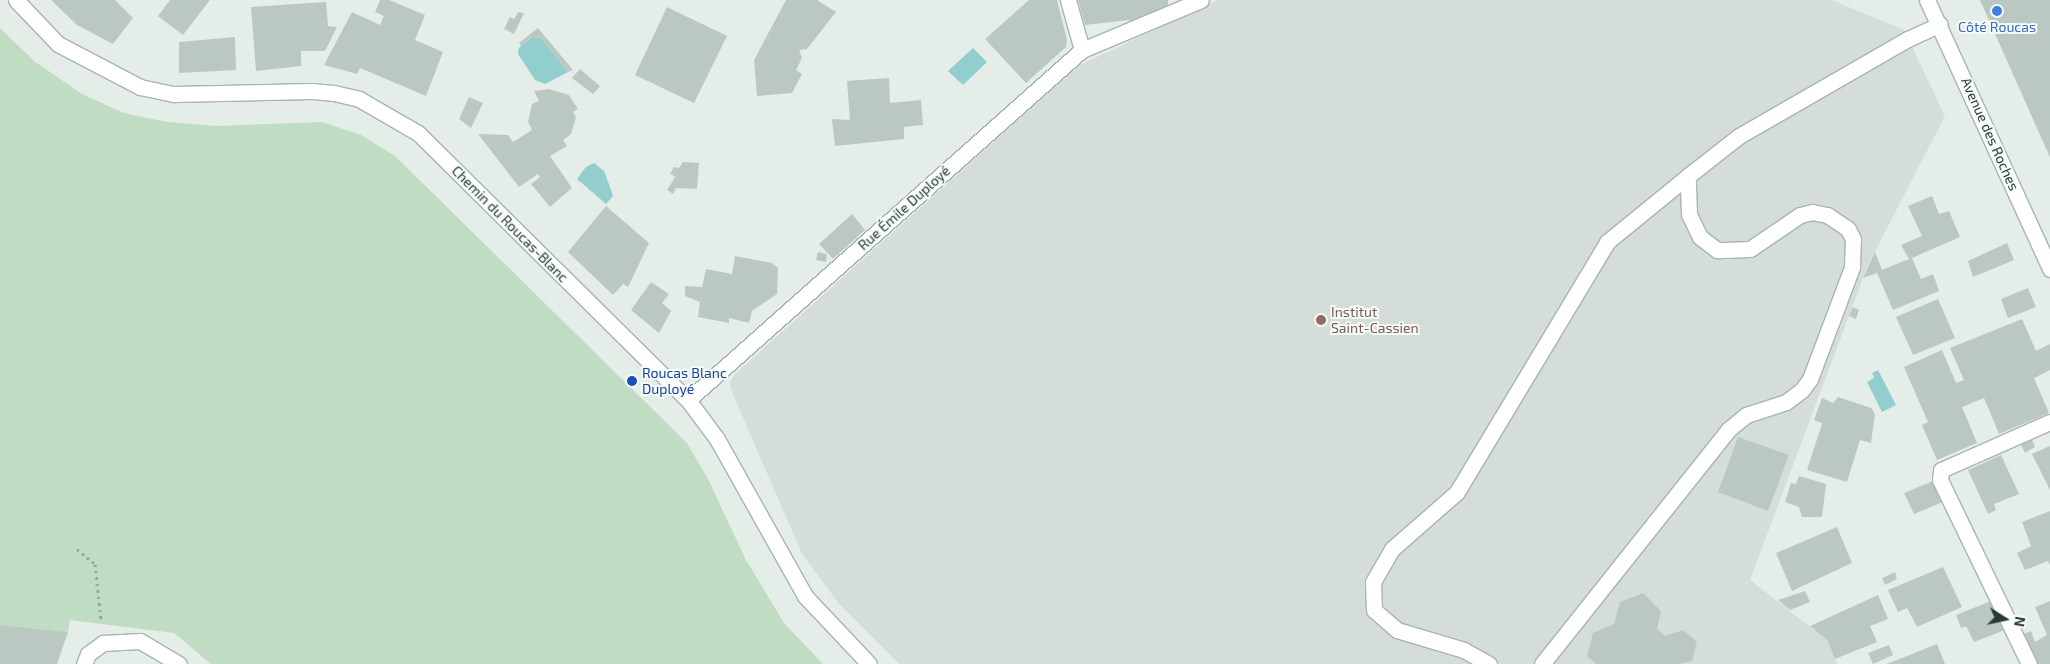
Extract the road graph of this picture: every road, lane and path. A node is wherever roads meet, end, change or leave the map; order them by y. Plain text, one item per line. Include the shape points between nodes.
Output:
1 (16, 0) edge
2 (1068, 0) edge
3 (1201, 0) edge
4 (1927, 0) edge
5 (1940, 24) junction
6 (1082, 50) junction
7 (1688, 176) junction
8 (2050, 269) edge
9 (688, 400) junction
10 (2050, 422) edge
11 (77, 549) dead end
12 (103, 643) junction
13 (84, 664) edge
14 (179, 664) edge
15 (869, 664) edge
16 (1489, 664) edge
17 (1542, 664) edge
18 (2029, 664) edge

1 - 9 street, Chemin du Roucas-Blanc via 58,44 140,87 174,94 312,91 359,99 383,111 418,133 441,154
2 - 6 street
3 - 6 street, Rue Émile Duployé
4 - 5 street, Avenue des Roches
5 - 7 street via 1739,136
5 - 8 street, Avenue des Roches
6 - 9 street, Rue Émile Duployé
7 - 16 street via 1607,242 1457,492 1392,549 1373,582 1374,610 1397,630 1464,650
7 - 17 street via 1689,214 1700,237 1717,250 1750,249 1800,215 1812,212 1827,214 1848,229 1853,239 1852,267 1810,379 1802,390 1786,402 1746,415 1729,429
9 - 15 street, Chemin du Roucas-Blanc via 716,439 805,596
10 - 18 street via 1941,470 1940,480
11 - 12 path via 95,564
12 - 13 street via 88,654
12 - 14 street via 140,640

